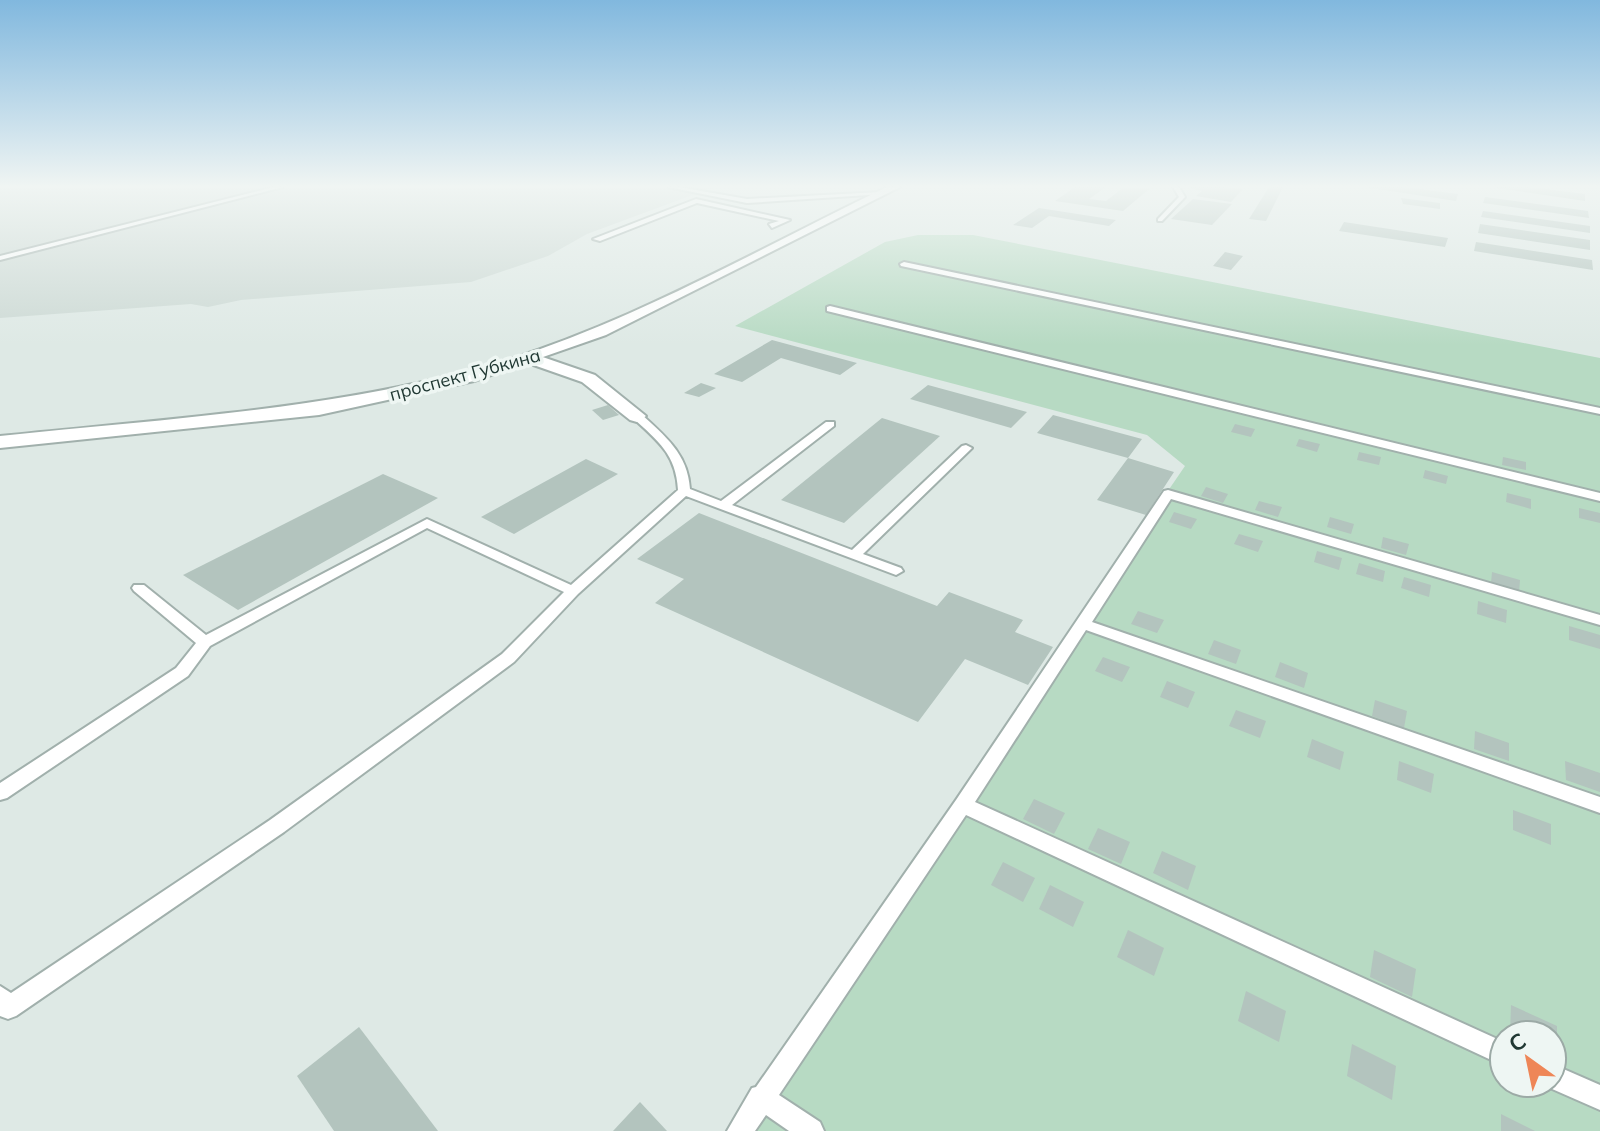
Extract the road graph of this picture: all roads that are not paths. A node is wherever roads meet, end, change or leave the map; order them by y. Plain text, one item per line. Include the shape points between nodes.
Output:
1 (72, 240) edge
2 (786, 240) edge
3 (0, 258) edge
4 (904, 264) dead end
5 (830, 309) dead end
6 (531, 358) junction
7 (1600, 411) edge
8 (637, 416) joint
9 (830, 424) dead end
10 (0, 442) edge
11 (966, 448) dead end
12 (684, 491) junction
13 (1600, 497) edge
14 (723, 505) junction
15 (854, 555) junction
16 (896, 571) dead end
17 (139, 588) dead end
18 (573, 591) junction
19 (1600, 620) edge
20 (1083, 624) junction
21 (205, 642) junction
22 (0, 793) edge
23 (963, 805) junction
24 (1600, 805) edge
25 (0, 997) edge
26 (1488, 1047) edge
27 (1568, 1083) edge
28 (761, 1097) junction
29 (1600, 1098) edge
30 (740, 1131) edge
31 (811, 1131) edge

1 - 3 lane
2 - 6 street, проспект Губкина via 600,332
4 - 7 lane
5 - 13 lane
6 - 8 street via 571,367 600,382
6 - 10 street, проспект Губкина via 319,409
8 - 12 lane via 685,467
9 - 14 lane
11 - 15 lane
12 - 14 lane
12 - 18 lane
14 - 15 lane
15 - 16 lane
17 - 21 lane
18 - 21 lane via 427,523
18 - 25 lane via 508,658 277,826 8,1008
19 - 20 lane via 1168,494
20 - 23 lane
20 - 24 lane
21 - 22 lane via 182,672
23 - 26 lane
23 - 28 lane
27 - 29 lane
28 - 30 lane
28 - 31 lane

